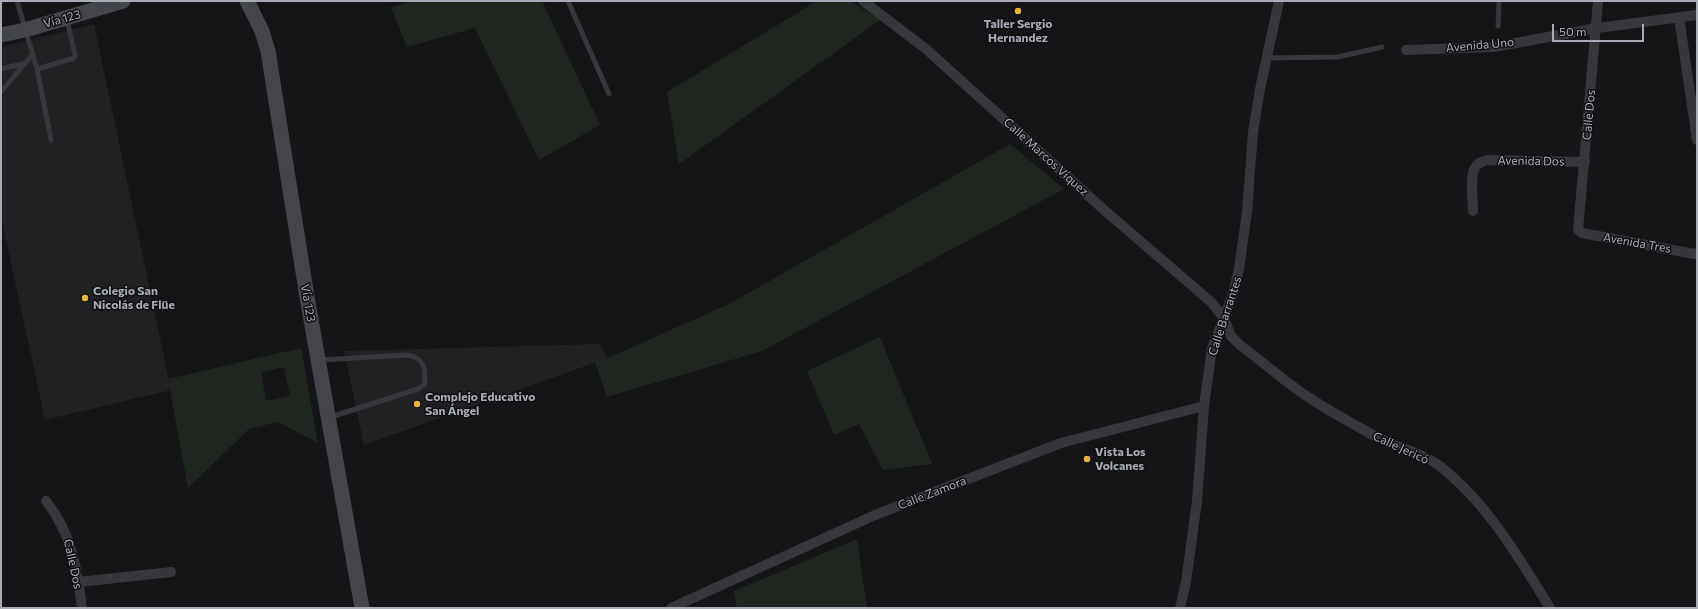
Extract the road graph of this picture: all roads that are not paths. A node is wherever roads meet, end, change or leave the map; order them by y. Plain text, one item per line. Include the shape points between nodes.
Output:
1 (17, 1) edge
2 (123, 1) edge
3 (235, 1) edge
4 (247, 1) edge
5 (256, 1) edge
6 (568, 1) edge
7 (1279, 1) edge
8 (1499, 1) edge
9 (1598, 1) edge
10 (868, 2) edge
11 (1697, 15) edge
12 (1679, 17) junction
13 (67, 18) junction
14 (1498, 26) dead end
15 (1597, 28) junction
16 (25, 30) junction
17 (262, 31) junction
18 (1, 35) edge
19 (1382, 47) dead end
20 (1406, 50) dead end
21 (32, 55) junction
22 (1266, 58) junction
23 (27, 62) junction
24 (1, 69) edge
25 (37, 69) junction
26 (1, 92) edge
27 (609, 94) dead end
28 (51, 140) dead end
29 (1697, 140) edge
30 (1585, 162) junction
31 (1474, 211) dead end
32 (1578, 230) joint
33 (1697, 253) edge
34 (1224, 318) junction
35 (318, 360) junction
36 (1204, 406) junction
37 (328, 417) junction
38 (46, 501) dead end
39 (171, 572) dead end
40 (78, 582) junction
41 (82, 608) edge
42 (362, 608) edge
43 (671, 608) edge
44 (1180, 608) edge
45 (1550, 608) edge

1 - 16 lane
2 - 13 main road, Vía 123
3 - 17 main road via 245,9
4 - 17 main road, Vía 123
5 - 17 main road
6 - 27 lane
7 - 22 street, Calle Barrantes
8 - 14 lane
9 - 15 street, Calle Dos
10 - 34 street, Calle Marcos Víquez via 926,49 1103,209 1211,302
11 - 12 street, Avenida Uno
12 - 15 street, Avenida Uno
12 - 29 street
13 - 16 main road, Vía 123
13 - 25 lane via 74,58
15 - 20 street, Avenida Uno via 1494,47
15 - 30 street, Calle Dos
16 - 18 main road, Vía 123
16 - 21 lane
17 - 35 main road, Vía 123 via 268,51
19 - 22 lane via 1338,57
21 - 23 lane
21 - 25 lane
22 - 34 street, Calle Barrantes via 1253,132 1247,212 1239,269
23 - 24 lane
23 - 26 lane
25 - 28 lane
30 - 31 street, Avenida Dos via 1487,160 1478,164 1472,175
30 - 32 street, Calle Dos
32 - 33 street, Avenida Tres via 1582,233
34 - 36 street, Calle Barrantes via 1212,348
34 - 45 street, Calle Jericó via 1231,336 1240,345 1308,397 1377,437 1440,466 1462,485 1497,526
35 - 37 main road, Vía 123
35 - 37 lane via 407,355 421,360 426,377 424,385 418,389
36 - 43 street, Calle Zamora via 1061,443 875,515
36 - 44 street, Calle Barrantes via 1197,501
37 - 42 main road, Vía 123
38 - 40 street, Calle Dos via 67,534
39 - 40 street
40 - 41 street, Calle Dos

